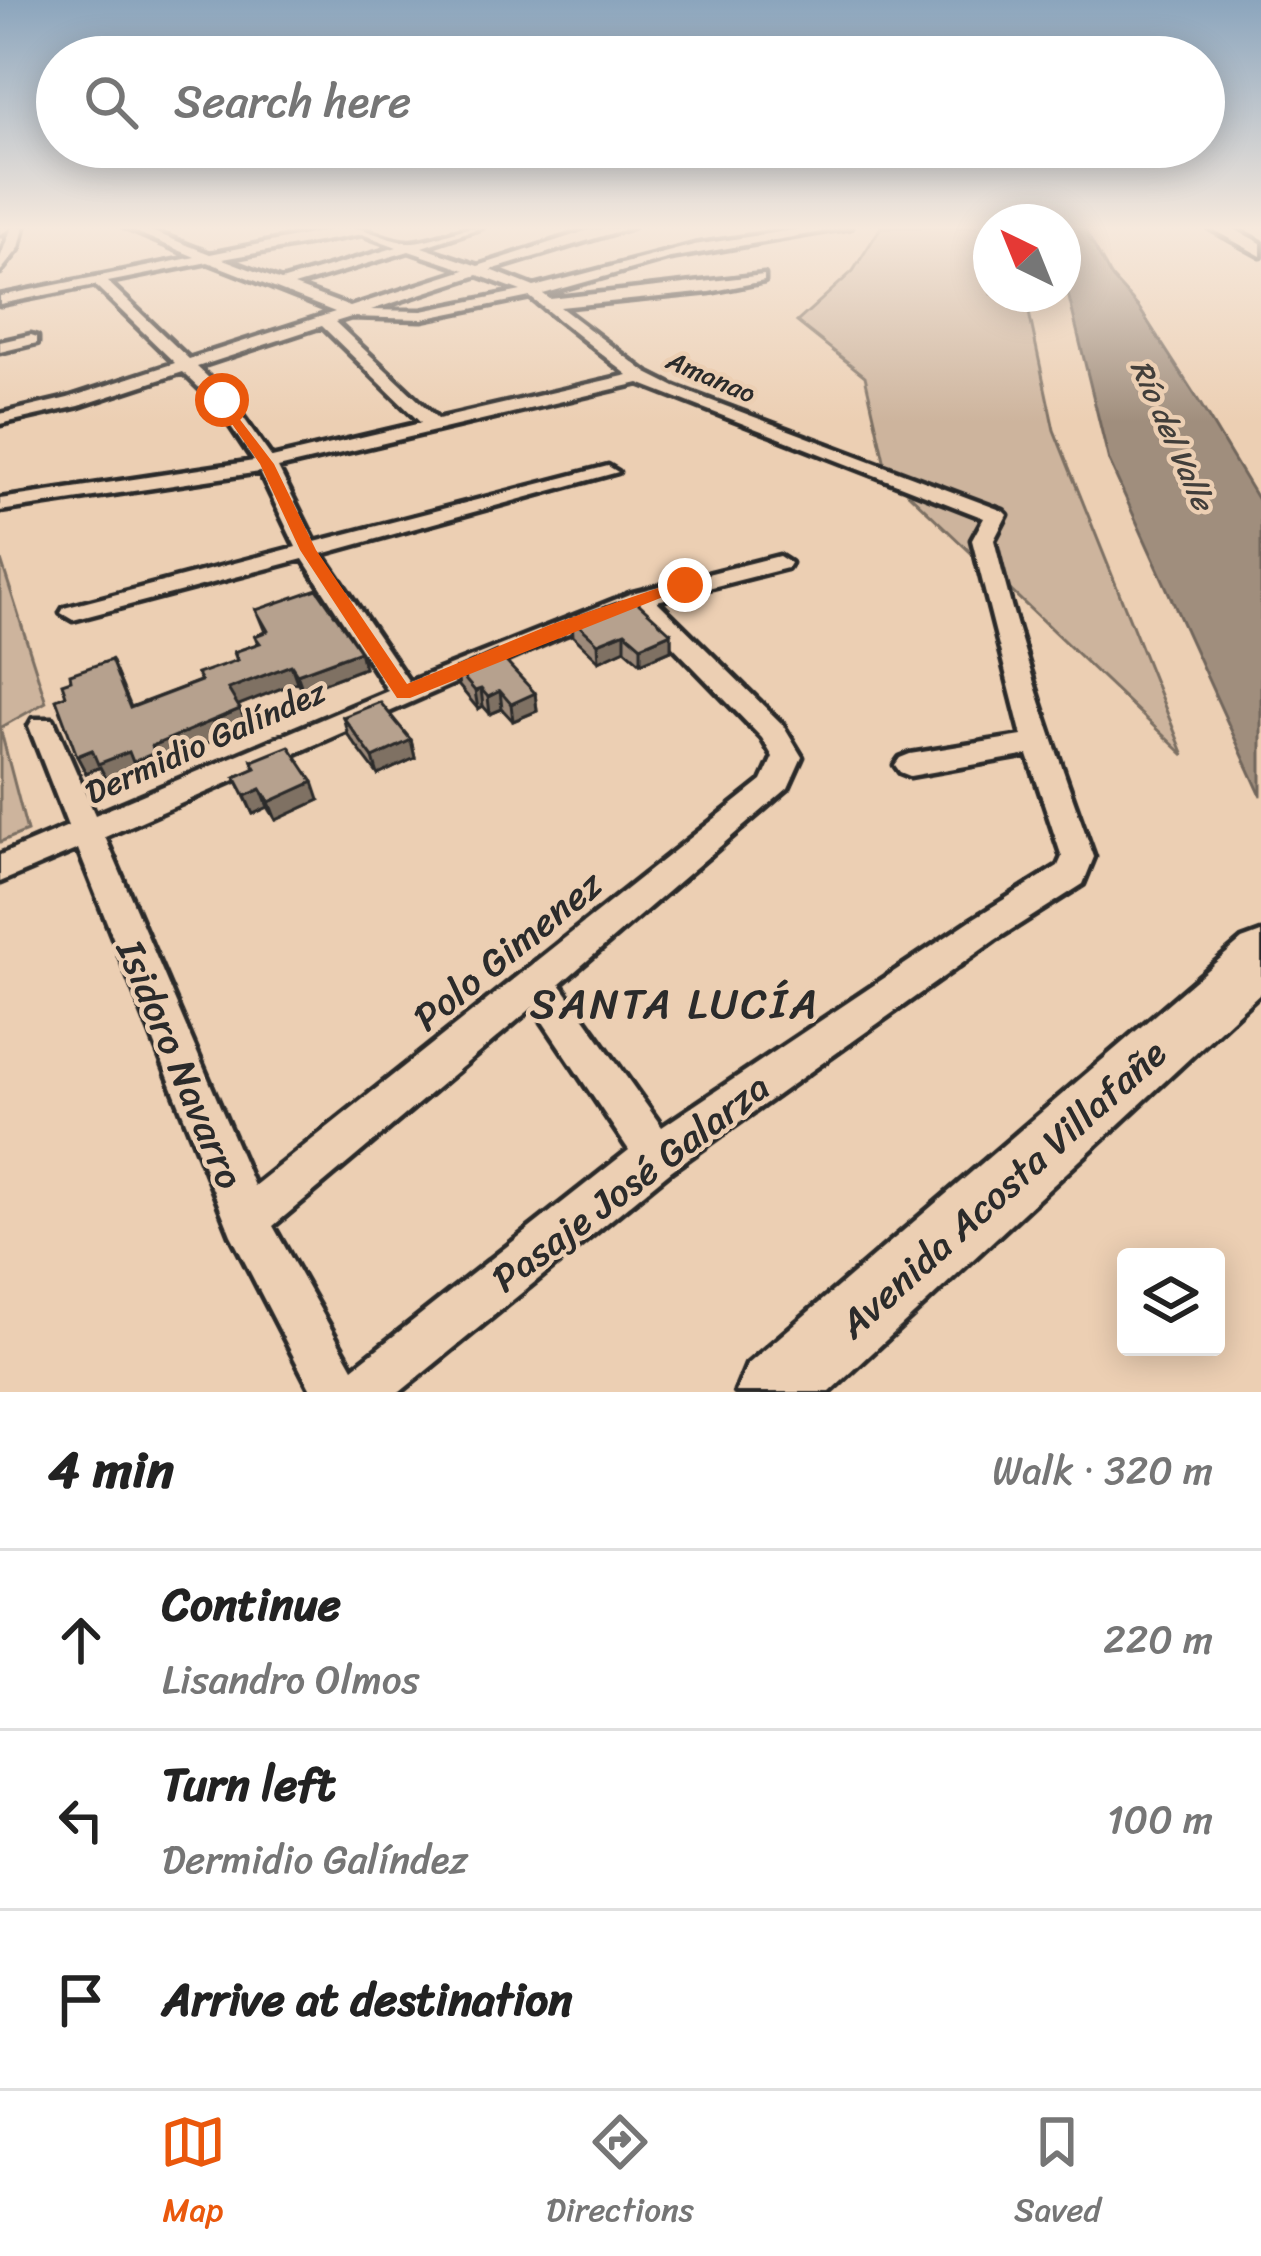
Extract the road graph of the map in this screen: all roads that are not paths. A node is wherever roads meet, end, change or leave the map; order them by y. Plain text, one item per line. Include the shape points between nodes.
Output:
1 (42, 292) edge
2 (110, 292) edge
3 (299, 292) edge
4 (411, 292) edge
5 (535, 292) edge
6 (668, 292) edge
7 (531, 293) junction
8 (0, 300) edge
9 (545, 304) junction
10 (349, 312) junction
11 (324, 320) junction
12 (31, 340) dead end
13 (0, 347) edge
14 (187, 365) junction
15 (641, 377) junction
16 (0, 419) edge
17 (433, 425) junction
18 (267, 464) junction
19 (608, 472) dead end
20 (0, 505) edge
21 (996, 515) joint
22 (308, 550) junction
23 (779, 563) dead end
24 (640, 598) junction
25 (73, 614) dead end
26 (404, 693) junction
27 (43, 726) dead end
28 (1038, 743) junction
29 (910, 765) dead end
30 (84, 833) junction
31 (0, 869) edge
32 (1246, 970) edge
33 (536, 980) junction
34 (657, 1155) junction
35 (246, 1220) junction
36 (339, 1392) edge
37 (361, 1392) edge
38 (773, 1392) edge

1 - 8 street
2 - 14 street
3 - 10 street
4 - 10 street
5 - 7 street
6 - 9 street
7 - 9 street, Amanao
7 - 10 street via 410,316
9 - 15 street, Amanao
10 - 11 street
11 - 14 street
11 - 17 street
12 - 13 street
14 - 16 street
14 - 18 street
15 - 17 street
15 - 21 street, Amanao
17 - 18 street
18 - 20 street
18 - 22 street
19 - 22 street
21 - 28 street, Pasaje José Galarza via 982,541
22 - 25 street
22 - 26 street
23 - 24 street, Dermidio Galíndez
24 - 26 street, Dermidio Galíndez
24 - 33 street, Polo Gimenez via 772,731 788,757 772,788
26 - 30 street, Dermidio Galíndez
27 - 30 street, Isidoro Navarro
28 - 29 street
28 - 34 street, Pasaje José Galarza via 1078,857 1071,874
30 - 31 street, Dermidio Galíndez
30 - 35 street, Isidoro Navarro
32 - 38 main road, Avenida Acosta Villafañe
33 - 34 street
33 - 35 street, Polo Gimenez
34 - 37 street, Pasaje José Galarza
35 - 36 street, Isidoro Navarro

